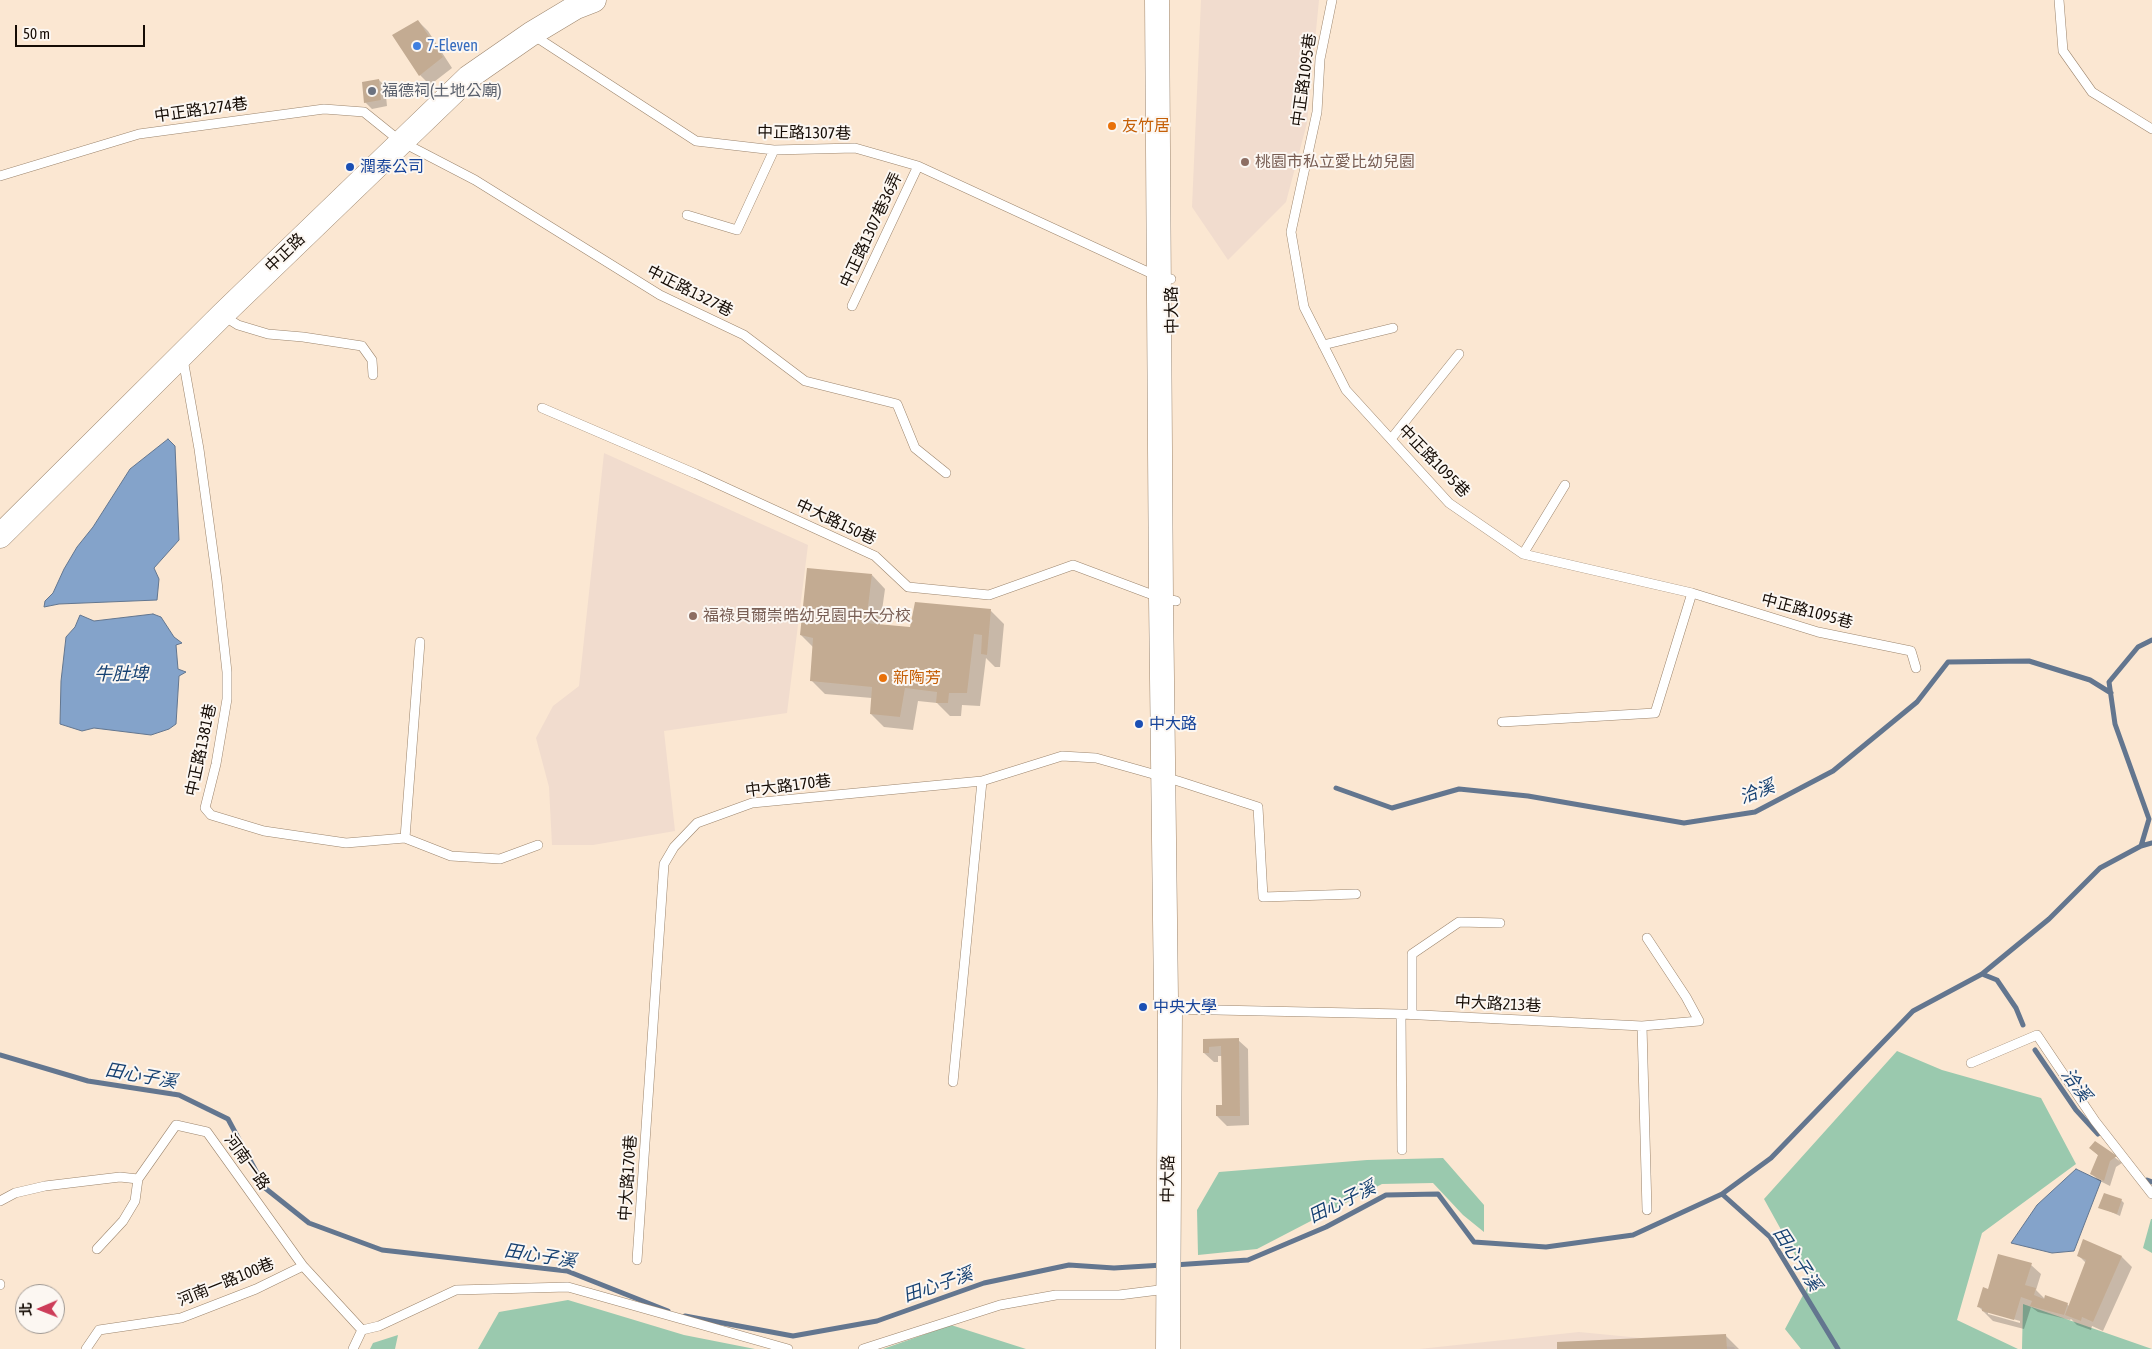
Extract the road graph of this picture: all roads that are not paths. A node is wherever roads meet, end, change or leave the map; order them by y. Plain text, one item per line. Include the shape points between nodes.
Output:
1 (1157, 0) edge
2 (1172, 0) edge
3 (1332, 0) edge
4 (2059, 0) edge
5 (581, 2) edge
6 (531, 34) junction
7 (2152, 130) edge
8 (400, 141) junction
9 (774, 150) junction
10 (918, 166) junction
11 (0, 176) edge
12 (687, 215) dead end
13 (1165, 278) junction
14 (852, 306) dead end
15 (222, 315) junction
16 (1393, 328) dead end
17 (1323, 344) junction
18 (183, 354) junction
19 (1459, 354) dead end
20 (373, 375) dead end
21 (542, 408) dead end
22 (1391, 439) junction
23 (946, 473) dead end
24 (1565, 484) dead end
25 (0, 536) edge
26 (1523, 554) junction
27 (1692, 593) junction
28 (1168, 600) junction
29 (420, 642) dead end
30 (1916, 668) dead end
31 (1502, 722) dead end
32 (1171, 780) junction
33 (982, 781) junction
34 (405, 838) junction
35 (538, 844) dead end
36 (1356, 894) dead end
37 (1500, 923) dead end
38 (1647, 938) dead end
39 (1170, 1009) junction
40 (1401, 1014) junction
41 (1412, 1014) junction
42 (1642, 1026) junction
43 (1972, 1063) dead end
44 (953, 1082) dead end
45 (1402, 1150) dead end
46 (138, 1179) junction
47 (2152, 1194) edge
48 (0, 1201) edge
49 (1647, 1210) dead end
50 (97, 1249) dead end
51 (638, 1260) dead end
52 (303, 1266) junction
53 (1168, 1284) junction
54 (362, 1330) junction
55 (86, 1349) edge
56 (352, 1349) edge
57 (788, 1349) edge
58 (863, 1349) edge
59 (1168, 1349) edge

1 - 13 street
2 - 13 street, 中大路
3 - 17 lane, 中正路1095巷 via 1320,58 1318,112 1290,232 1304,307
4 - 7 lane via 2063,51 2092,92
5 - 6 street, 中正路
6 - 8 street, 中正路 via 469,76
6 - 9 lane, 中正路1307巷 via 696,141
8 - 11 lane, 中正路1274巷 via 364,112 324,109 140,134
8 - 15 street, 中正路
8 - 23 lane, 中正路1327巷 via 475,180 660,295 744,335 805,381 897,404 915,448
9 - 10 lane, 中正路1307巷 via 855,148
9 - 12 lane via 737,230
10 - 13 lane, 中正路1307巷
10 - 14 lane, 中正路1307巷36弄
13 - 28 street, 中大路
15 - 18 street, 中正路
15 - 20 lane via 238,325 268,334 362,346 372,360
16 - 17 lane
17 - 22 lane, 中正路1095巷 via 1346,390
18 - 25 street, 中正路
18 - 34 lane, 中正路1381巷 via 199,449 227,672 227,699 205,808 211,815 264,830 346,844
19 - 22 lane
21 - 28 lane, 中大路150巷 via 875,556 908,587 989,595 1073,565
22 - 26 lane, 中正路1095巷 via 1450,503
24 - 26 lane
26 - 27 lane, 中正路1095巷
27 - 30 lane, 中正路1095巷 via 1818,632 1911,651
27 - 31 lane via 1655,713
28 - 32 street, 中大路
29 - 34 lane
32 - 33 lane, 中大路170巷 via 1096,758 1062,756
32 - 36 lane, 中大路170巷 via 1258,807 1262,897
32 - 39 street, 中大路 via 1166,999
33 - 44 lane
33 - 51 lane, 中大路170巷 via 752,803 697,823 674,847 664,864
34 - 35 lane, 中正路1381巷 via 451,856 500,859
37 - 41 lane via 1459,922 1412,954
38 - 42 lane, 中大路213巷 via 1699,1021
39 - 40 lane, 中大路213巷
39 - 53 street, 中大路
40 - 41 lane, 中大路213巷
40 - 45 lane
41 - 42 lane, 中大路213巷
42 - 49 lane
43 - 47 lane via 2037,1035 2095,1121
46 - 48 lane via 45,1186 15,1193
46 - 50 lane via 134,1200 123,1221
46 - 52 lane, 河南一路 via 176,1126 207,1132
52 - 54 lane, 河南一路
52 - 55 lane, 河南一路100巷 via 256,1289 181,1318 99,1330
53 - 58 lane via 1119,1295 1056,1295 1000,1305
53 - 59 street, 中大路
54 - 56 lane
54 - 57 lane via 379,1326 456,1290 568,1287

